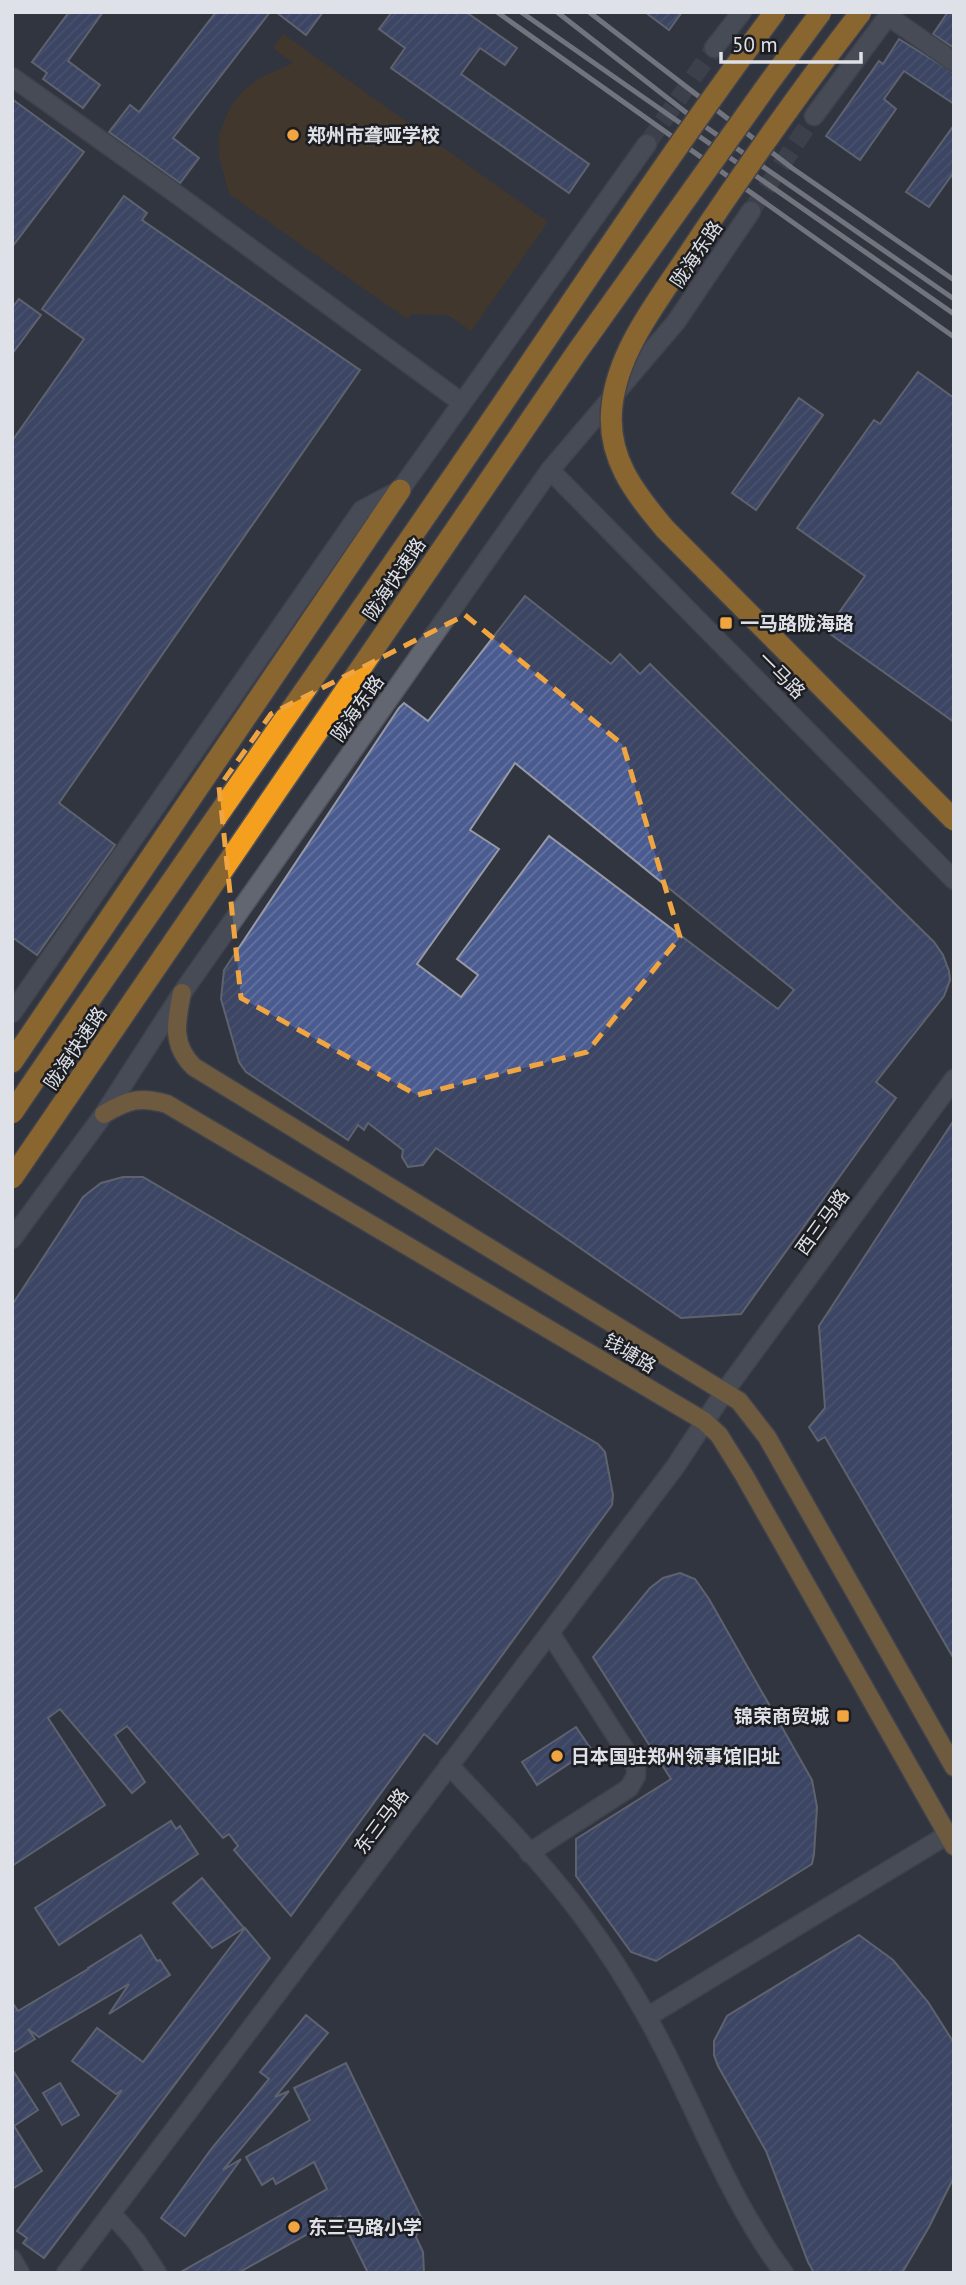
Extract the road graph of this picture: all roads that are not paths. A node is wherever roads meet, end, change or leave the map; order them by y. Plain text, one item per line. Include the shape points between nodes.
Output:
1 (742, 12) edge
2 (775, 12) edge
3 (821, 12) edge
4 (861, 12) edge
5 (889, 14) edge
6 (714, 48) tunnel mouth
7 (954, 62) edge
8 (12, 77) edge
9 (814, 116) tunnel mouth
10 (647, 144) tunnel mouth
11 (751, 211) tunnel mouth
12 (461, 402) junction
13 (550, 470) junction
14 (400, 490) junction
15 (954, 820) edge
16 (954, 880) edge
17 (182, 993) junction
18 (12, 1013) edge
19 (12, 1062) edge
20 (954, 1079) edge
21 (12, 1112) edge
22 (104, 1114) junction
23 (12, 1178) edge
24 (12, 1239) edge
25 (724, 1391) junction
26 (704, 1421) junction
27 (550, 1633) junction
28 (449, 1765) junction
29 (954, 1767) edge
30 (951, 1840) edge
31 (529, 1853) junction
32 (647, 2017) junction
33 (111, 2213) junction
34 (12, 2259) edge
35 (20, 2273) edge
36 (66, 2273) edge
37 (157, 2273) edge
38 (784, 2273) edge

1 - 6 street
2 - 21 highway, 陇海快速路, bridge
3 - 23 highway, 陇海快速路, bridge via 577,352
4 - 15 highway, bridge via 731,191 632,345 616,386 612,428 623,474 665,529
5 - 7 street
5 - 9 street
8 - 12 street
10 - 12 street
11 - 13 street, 陇海东路 via 676,322
12 - 14 street
13 - 16 street, 一马路
13 - 17 street, 陇海东路
14 - 18 street via 362,510
14 - 19 highway
17 - 22 street, 陇海东路
17 - 25 main road, 钱塘路 via 177,1036 184,1058 194,1067
20 - 25 street, 西三马路
22 - 24 street, 陇海东路
22 - 26 main road, 钱塘路 via 135,1100 167,1104
25 - 26 street, 东三马路
25 - 29 main road, 钱塘路 via 739,1401 767,1437
26 - 27 street, 东三马路 via 675,1467
26 - 30 main road, 钱塘路 via 740,1467
27 - 28 street, 东三马路
27 - 31 street via 636,1767 636,1776 629,1788
28 - 31 street
28 - 33 street, 东三马路
30 - 32 street
31 - 32 street via 585,1920
32 - 38 street via 754,2232
33 - 36 street, 东三马路
33 - 37 street
34 - 35 street

